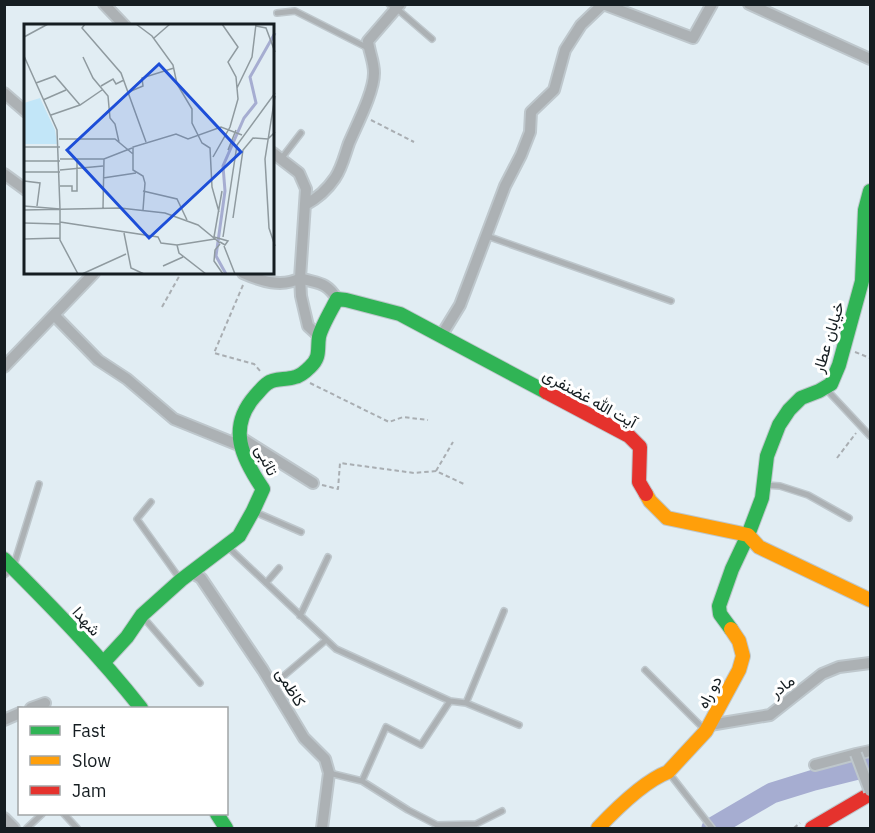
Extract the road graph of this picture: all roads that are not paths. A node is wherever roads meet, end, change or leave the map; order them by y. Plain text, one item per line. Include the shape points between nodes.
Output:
1 (104, 4) edge
2 (603, 4) edge
3 (712, 4) edge
4 (749, 4) edge
5 (395, 6) edge
6 (277, 13) dead end
7 (123, 24) edge
8 (432, 39) dead end
9 (369, 48) junction
10 (870, 59) edge
11 (6, 96) edge
12 (24, 110) edge
13 (301, 133) dead end
14 (277, 156) edge
15 (4, 174) edge
16 (24, 189) edge
17 (870, 191) edge
18 (305, 205) junction
19 (486, 236) junction
20 (93, 274) edge
21 (245, 274) edge
22 (300, 278) junction
23 (341, 300) junction
24 (670, 301) dead end
25 (54, 315) junction
26 (319, 336) junction
27 (441, 336) junction
28 (4, 367) edge
29 (825, 388) junction
30 (870, 436) edge
31 (240, 441) junction
32 (313, 483) road end
33 (39, 484) dead end
34 (764, 485) junction
35 (151, 502) dead end
36 (253, 511) junction
37 (849, 518) dead end
38 (301, 532) dead end
39 (748, 535) junction
40 (227, 546) junction
41 (328, 557) dead end
42 (8, 567) edge
43 (279, 568) dead end
44 (186, 576) junction
45 (266, 584) junction
46 (870, 600) edge
47 (504, 611) dead end
48 (142, 615) junction
49 (300, 616) junction
50 (326, 640) junction
51 (103, 663) junction
52 (870, 663) edge
53 (645, 670) dead end
54 (200, 683) dead end
55 (273, 686) junction
56 (450, 701) junction
57 (45, 703) dead end
58 (466, 703) junction
59 (34, 707) edge
60 (140, 707) edge
61 (18, 714) edge
62 (4, 720) edge
63 (519, 725) dead end
64 (708, 728) junction
65 (870, 751) edge
66 (856, 754) junction
67 (815, 765) dead end
68 (668, 772) junction
69 (330, 773) junction
70 (362, 781) junction
71 (870, 792) edge
72 (502, 811) dead end
73 (40, 815) edge
74 (66, 815) edge
75 (218, 815) edge
76 (27, 828) edge
77 (76, 828) edge
78 (226, 828) edge
79 (324, 828) edge
80 (598, 828) edge
81 (712, 828) edge
82 (812, 828) edge

1 - 7 street
2 - 3 street via 693,38
2 - 19 street via 581,25 565,50 554,90 531,112 530,132
4 - 10 street
5 - 8 lane
5 - 9 street via 368,41
6 - 9 lane via 296,11
9 - 18 street via 374,73 368,99 336,177 319,198
11 - 12 street
13 - 14 lane
14 - 18 street via 299,173 306,189
15 - 16 street
17 - 29 street, خیابان عطار via 865,210 862,281 839,365 831,384
18 - 22 street
19 - 24 lane
19 - 27 street via 460,305
20 - 25 street
21 - 22 street via 279,284
22 - 23 street via 322,284
22 - 26 street via 308,326
23 - 26 street
23 - 27 street, آیت الله غضنفری via 400,314
25 - 28 street
25 - 31 street via 98,360 174,419
26 - 31 street, تائبی via 320,350 311,366 297,377 269,381 250,403 238,428
27 - 39 street, آیت الله غضنفری via 629,436 640,447 639,482 667,518
29 - 30 lane
29 - 34 street, خیابان عطار via 801,398 789,410 767,456
31 - 32 street
31 - 36 street, تائبی via 263,489
33 - 42 lane
34 - 37 lane via 808,495
34 - 39 street, خیابان عطار
35 - 44 lane via 137,519
36 - 38 lane
36 - 40 street, تائبی via 239,536
39 - 46 street, آیت الله غضنفری via 759,547
39 - 64 street, دو راه via 719,606 743,656
40 - 44 street, تائبی
40 - 45 lane
41 - 49 lane
42 - 51 street, شهدا via 54,609
43 - 45 lane
44 - 48 street, تائبی
44 - 55 street, کاظمی via 201,578
45 - 49 lane
47 - 58 lane
48 - 51 street, تائبی
48 - 54 lane
49 - 50 lane
50 - 55 lane
50 - 56 lane via 336,649
51 - 60 street, شهدا
52 - 64 street, مادر via 822,674 770,715
53 - 64 lane
55 - 69 street, کاظمی via 304,738 325,759
56 - 58 lane
56 - 70 lane via 421,745 386,728
57 - 59 street
58 - 63 lane
61 - 62 street
64 - 68 street, دو راه
65 - 66 street
66 - 67 street
66 - 71 street, bridge
68 - 80 street, دو راه via 621,804
68 - 81 lane
69 - 70 lane
69 - 79 street
70 - 72 lane via 437,825 476,824
71 - 82 street
73 - 76 lane
74 - 77 lane
75 - 78 street

